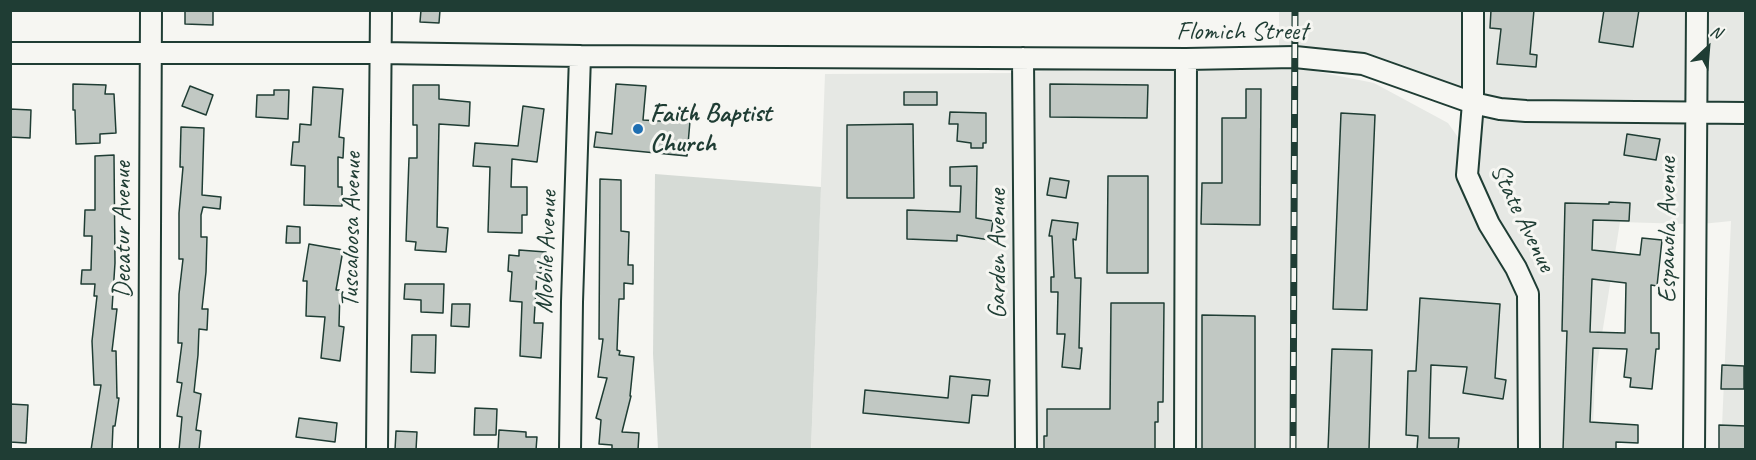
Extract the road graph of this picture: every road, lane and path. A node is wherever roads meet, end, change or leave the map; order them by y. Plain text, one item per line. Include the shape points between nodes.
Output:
1 (151, 10) edge
2 (381, 10) edge
3 (1473, 10) edge
4 (1697, 10) edge
5 (381, 52) junction
6 (10, 53) edge
7 (150, 54) junction
8 (580, 56) junction
9 (1023, 58) junction
10 (1186, 59) junction
11 (1473, 103) junction
12 (1695, 112) junction
13 (1746, 112) edge
14 (149, 450) edge
15 (377, 450) edge
16 (570, 450) edge
17 (1026, 450) edge
18 (1185, 450) edge
19 (1529, 450) edge
20 (1694, 450) edge

1 - 7 street, Decatur Avenue
2 - 5 street, Tuscaloosa Avenue
3 - 11 street, State Avenue
4 - 12 street, Espanola Avenue
5 - 7 street, Flomich Street
5 - 8 street, Flomich Street
5 - 15 street, Tuscaloosa Avenue
6 - 7 street, Flomich Street
7 - 14 street, Decatur Avenue
8 - 9 street, Flomich Street
8 - 16 street, Mobile Avenue
9 - 10 street, Flomich Street
9 - 17 street, Garden Avenue
10 - 11 street, Flomich Street via 1295,57 1363,64
10 - 18 street
11 - 12 street, Flomich Street via 1526,111
11 - 19 street, State Avenue via 1467,175 1528,294
12 - 13 street, Flomich Street
12 - 20 street, Espanola Avenue

